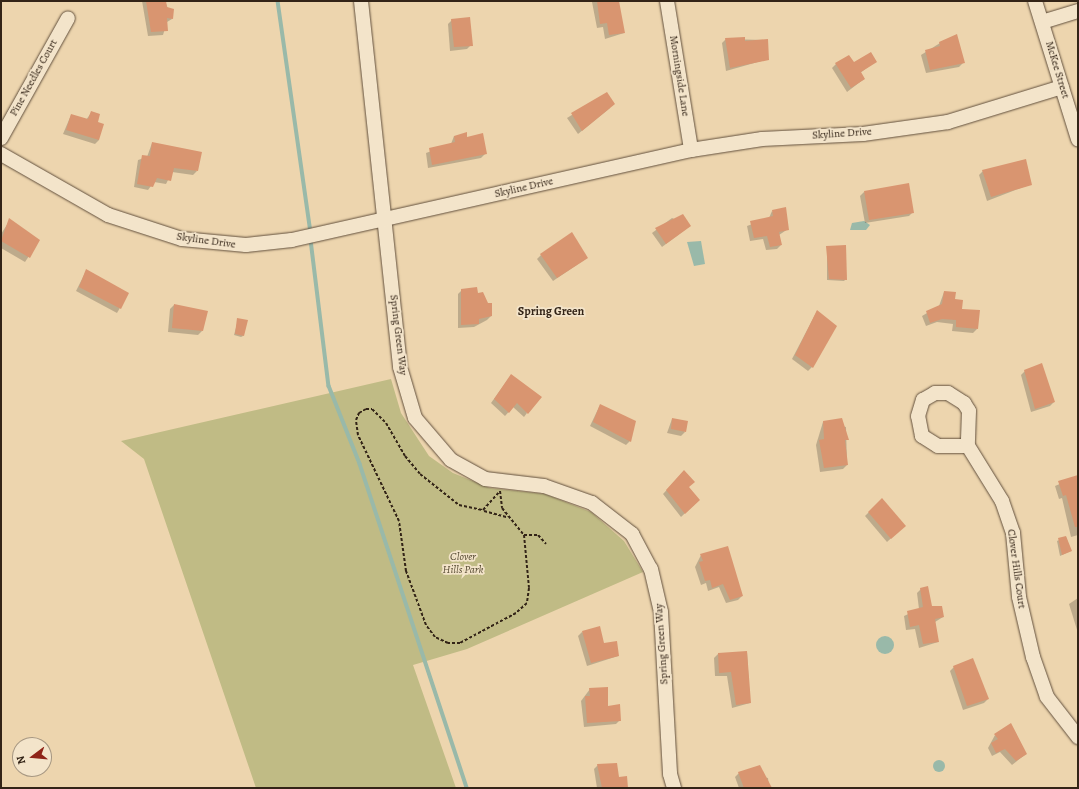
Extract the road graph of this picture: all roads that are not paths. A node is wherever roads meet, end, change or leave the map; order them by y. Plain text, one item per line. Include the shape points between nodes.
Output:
1 (361, 1) edge
2 (667, 1) edge
3 (1035, 1) edge
4 (1078, 11) edge
5 (68, 18) dead end
6 (1042, 22) junction
7 (1062, 87) junction
8 (1, 138) edge
9 (1078, 139) edge
10 (691, 150) junction
11 (1, 154) edge
12 (386, 219) junction
13 (968, 446) junction
14 (1078, 737) edge
15 (674, 788) edge

1 - 12 street, Spring Green Way
2 - 10 street, Morningside Lane
3 - 6 street, McKee Street
4 - 6 street
5 - 8 street, Pine Needles Court
6 - 7 street, McKee Street
7 - 9 street, McKee Street
7 - 10 street, Skyline Drive via 948,122 863,134 762,139
10 - 12 street, Skyline Drive
11 - 12 street, Skyline Drive via 108,215 182,239 231,246 292,240
12 - 15 street, Spring Green Way via 400,367 414,418 451,460 485,479 544,486 592,503 632,534 651,569 661,612 670,774
13 - 13 street via 971,423 964,403 942,392 923,400 918,416 922,436 938,446
13 - 14 street, Clover Hills Court via 1002,501 1013,533 1018,597 1047,697

